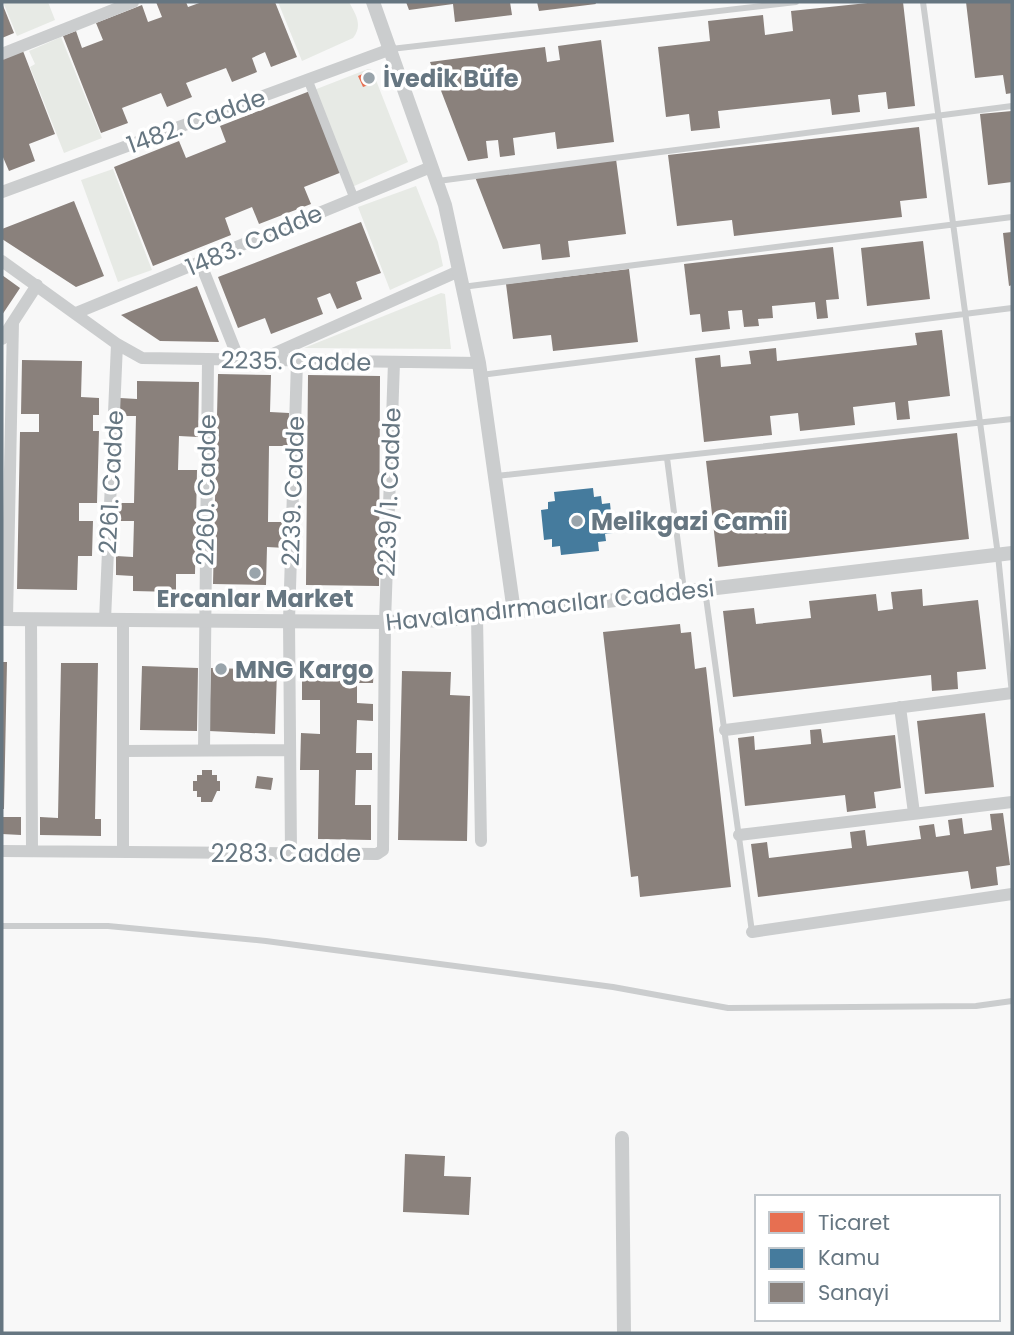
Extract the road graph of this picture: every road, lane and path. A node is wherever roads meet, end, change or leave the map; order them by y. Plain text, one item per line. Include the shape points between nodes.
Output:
1 (133, 2) edge
2 (373, 2) edge
3 (796, 2) edge
4 (923, 2) edge
5 (391, 49) junction
6 (2, 54) edge
7 (307, 80) junction
8 (1012, 106) edge
9 (938, 116) junction
10 (431, 167) junction
11 (436, 181) junction
12 (2, 192) edge
13 (354, 198) junction
14 (1012, 217) edge
15 (953, 225) junction
16 (2, 261) edge
17 (200, 262) junction
18 (459, 271) junction
19 (37, 285) junction
20 (462, 287) junction
21 (1012, 308) edge
22 (76, 313) junction
23 (965, 314) junction
24 (13, 322) junction
25 (2, 339) edge
26 (117, 344) junction
27 (208, 360) junction
28 (239, 360) junction
29 (259, 360) junction
30 (297, 361) junction
31 (394, 362) junction
32 (480, 369) junction
33 (1012, 419) edge
34 (980, 423) junction
35 (667, 458) junction
36 (496, 476) junction
37 (1005, 554) edge
38 (705, 590) junction
39 (684, 592) junction
40 (514, 612) junction
41 (477, 617) junction
42 (5, 619) edge
43 (31, 619) junction
44 (105, 620) junction
45 (123, 620) junction
46 (204, 620) junction
47 (289, 621) junction
48 (384, 622) junction
49 (1012, 693) edge
50 (900, 707) junction
51 (725, 730) junction
52 (204, 750) junction
53 (290, 750) junction
54 (123, 751) junction
55 (1012, 802) edge
56 (914, 813) junction
57 (739, 835) junction
58 (481, 841) dead end
59 (2, 851) edge
60 (32, 851) junction
61 (124, 852) junction
62 (291, 853) junction
63 (1012, 894) edge
64 (2, 926) edge
65 (752, 932) joint
66 (1012, 1001) edge
67 (622, 1138) dead end
68 (624, 1333) edge

1 - 6 street
2 - 5 street
3 - 5 lane
4 - 9 lane
5 - 7 street, 1482. Cadde
5 - 10 street
7 - 12 street, 1482. Cadde
7 - 13 street
8 - 9 lane
9 - 11 lane
9 - 15 lane
10 - 11 street
10 - 13 street, 1483. Cadde
11 - 18 street
13 - 17 street, 1483. Cadde
14 - 15 lane
15 - 20 lane
15 - 23 lane
16 - 19 street, 2235. Cadde
17 - 22 street, 1483. Cadde
17 - 28 street
18 - 20 street
18 - 29 street
19 - 22 street, 2235. Cadde
19 - 24 street
20 - 32 street
21 - 23 lane
22 - 26 street, 2235. Cadde
23 - 32 lane
23 - 34 lane
24 - 25 street
24 - 42 street
26 - 27 street, 2235. Cadde via 133,355 153,360
26 - 44 street, 2261. Cadde
27 - 28 street, 2235. Cadde
27 - 46 street, 2260. Cadde
28 - 29 street, 2235. Cadde
29 - 30 street, 2235. Cadde
30 - 31 street, 2235. Cadde
30 - 47 street, 2239. Cadde
31 - 32 street, 2235. Cadde
31 - 48 street, 2239/1. Cadde
32 - 36 street
33 - 34 lane
34 - 35 lane
34 - 37 lane
35 - 36 lane
35 - 39 lane
36 - 40 street
37 - 38 street, Havalandırmacılar Caddesi
37 - 49 lane
38 - 39 street, Havalandırmacılar Caddesi
38 - 51 lane
39 - 40 street, Havalandırmacılar Caddesi
40 - 41 street, Havalandırmacılar Caddesi
41 - 48 street, Havalandırmacılar Caddesi
41 - 58 street
42 - 43 street, Havalandırmacılar Caddesi
43 - 44 street, Havalandırmacılar Caddesi
43 - 60 street
44 - 45 street, Havalandırmacılar Caddesi
45 - 46 street, Havalandırmacılar Caddesi
45 - 54 street
46 - 47 street, Havalandırmacılar Caddesi
46 - 52 street, 2260. Cadde
47 - 48 street, Havalandırmacılar Caddesi
47 - 53 street, 2239. Cadde
48 - 62 street, 2283. Cadde via 384,848 377,853
49 - 50 street
50 - 51 street
50 - 56 street
51 - 57 lane
52 - 53 street
52 - 54 street
53 - 62 street, 2239. Cadde
54 - 61 street
55 - 56 street
56 - 57 street
57 - 65 lane
59 - 60 street, 2283. Cadde
60 - 61 street, 2283. Cadde
61 - 62 street, 2283. Cadde
63 - 65 street
64 - 66 lane via 108,926 267,941 613,987 728,1008 976,1006
67 - 68 street

